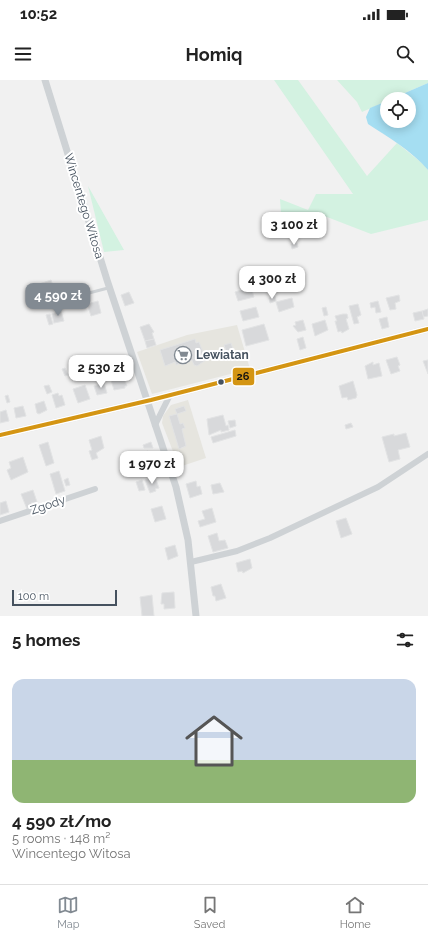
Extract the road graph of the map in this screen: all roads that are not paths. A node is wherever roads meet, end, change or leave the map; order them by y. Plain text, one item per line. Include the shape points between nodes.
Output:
1 (45, 80) edge
2 (110, 288) junction
3 (51, 303) dead end
4 (428, 329) edge
5 (170, 395) junction
6 (148, 400) junction
7 (155, 425) junction
8 (0, 435) edge
9 (428, 454) edge
10 (95, 489) dead end
11 (0, 521) edge
12 (190, 562) junction
13 (196, 616) edge

1 - 2 street, Wincentego Witosa
2 - 3 lane
2 - 6 street, Wincentego Witosa
4 - 5 street
5 - 6 street
5 - 7 street
6 - 7 street, Wincentego Witosa
6 - 8 street
7 - 12 street, Wincentego Witosa via 182,507
9 - 12 street via 378,487 270,538 237,551
10 - 11 street, Zgody
12 - 13 street, Wincentego Witosa

